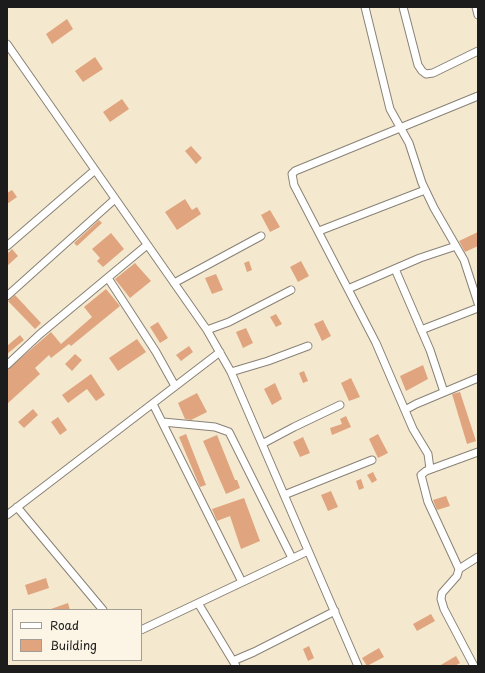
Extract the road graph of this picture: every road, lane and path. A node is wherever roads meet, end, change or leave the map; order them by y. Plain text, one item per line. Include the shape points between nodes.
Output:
1 (365, 7) edge
2 (403, 7) edge
3 (476, 7) edge
4 (478, 15) edge
5 (7, 44) edge
6 (478, 51) edge
7 (478, 96) edge
8 (401, 128) junction
9 (94, 170) junction
10 (425, 190) junction
11 (115, 199) junction
12 (319, 231) junction
13 (261, 236) dead end
14 (147, 245) junction
15 (7, 246) edge
16 (456, 246) junction
17 (395, 269) junction
18 (108, 278) junction
19 (174, 283) junction
20 (348, 289) junction
21 (291, 290) dead end
22 (7, 296) edge
23 (478, 303) edge
24 (478, 308) edge
25 (208, 330) junction
26 (421, 330) junction
27 (308, 346) dead end
28 (220, 352) junction
29 (7, 365) edge
30 (231, 372) junction
31 (478, 378) edge
32 (175, 386) junction
33 (444, 392) junction
34 (153, 404) junction
35 (340, 405) dead end
36 (405, 410) junction
37 (163, 422) junction
38 (262, 444) junction
39 (478, 452) edge
40 (372, 460) dead end
41 (430, 469) junction
42 (284, 495) junction
43 (17, 507) junction
44 (7, 515) edge
45 (308, 550) junction
46 (478, 557) edge
47 (292, 558) junction
48 (459, 569) junction
49 (242, 582) junction
50 (198, 603) junction
51 (102, 609) edge
52 (335, 611) junction
53 (142, 630) edge
54 (234, 663) edge
55 (358, 666) edge
56 (474, 666) edge

1 - 8 street via 390,109
2 - 6 street via 418,65 426,74
3 - 4 street
5 - 9 street
7 - 8 street
8 - 10 street
8 - 12 street via 292,174 294,185
9 - 11 street
9 - 15 street
10 - 12 street
10 - 16 street
11 - 14 street
11 - 22 street
12 - 20 street
13 - 19 street
14 - 18 street
14 - 19 street
16 - 17 street
16 - 23 street via 464,260
17 - 20 street
17 - 26 street
18 - 29 street
18 - 32 street
19 - 25 street
20 - 36 street via 376,343
21 - 25 street
24 - 26 street
25 - 28 street
26 - 33 street
27 - 30 street
28 - 30 street
28 - 32 street
30 - 38 street
31 - 33 street
32 - 34 street
33 - 36 street
34 - 37 street
34 - 43 street
35 - 38 street
36 - 41 street via 428,454
37 - 47 street via 229,432
37 - 49 street
38 - 42 street
39 - 41 street
40 - 42 street
41 - 48 street via 422,473 421,479 428,502
42 - 45 street
43 - 44 street
43 - 51 street
45 - 47 street
45 - 52 street
46 - 48 street
47 - 49 street
48 - 56 street via 457,576 442,593 441,599
49 - 50 street
50 - 53 street
50 - 54 street
52 - 54 street
52 - 55 street

